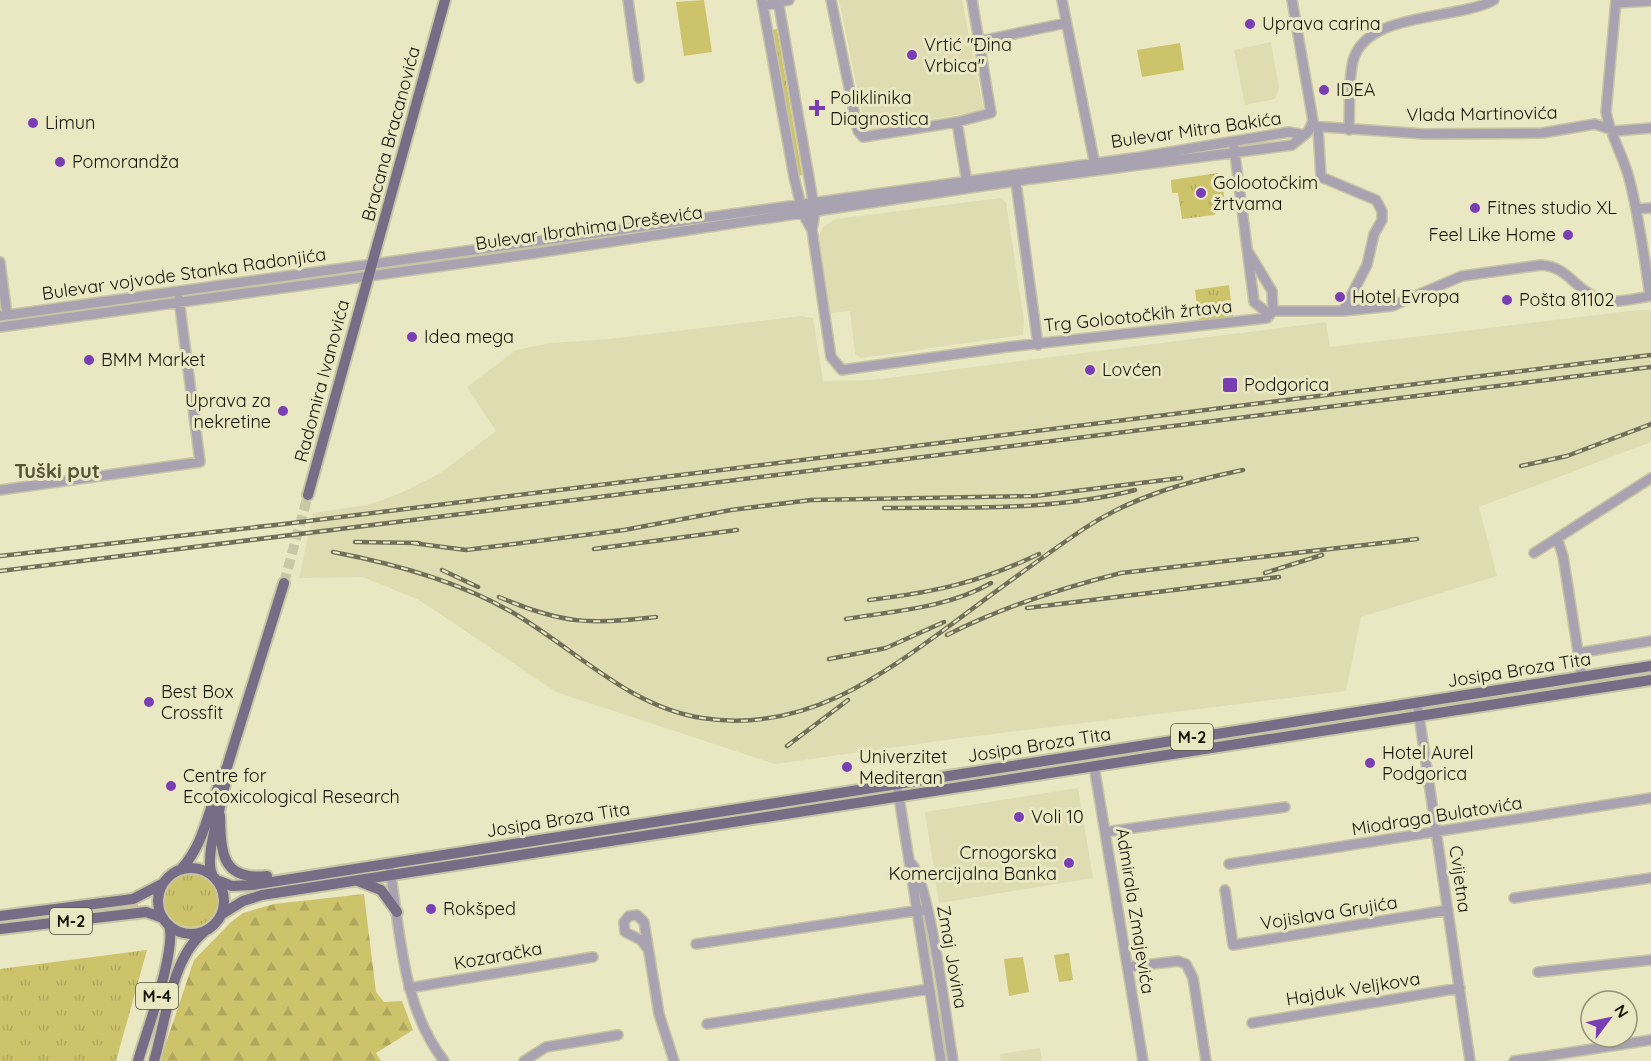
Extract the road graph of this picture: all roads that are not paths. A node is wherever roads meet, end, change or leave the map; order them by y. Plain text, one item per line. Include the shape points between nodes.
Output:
1 (445, 0) edge
2 (628, 0) edge
3 (789, 0) edge
4 (831, 0) edge
5 (972, 0) edge
6 (1062, 0) edge
7 (1292, 0) edge
8 (1494, 0) edge
9 (778, 1) edge
10 (1651, 1) edge
11 (1616, 2) edge
12 (763, 3) edge
13 (1066, 22) junction
14 (981, 41) junction
15 (639, 78) dead end
16 (957, 122) junction
17 (1315, 127) junction
18 (1651, 128) edge
19 (1609, 129) junction
20 (1349, 130) junction
21 (1304, 135) junction
22 (1233, 142) junction
23 (1235, 153) junction
24 (1096, 166) junction
25 (1015, 177) junction
26 (967, 184) junction
27 (813, 201) junction
28 (800, 203) junction
29 (1651, 208) edge
30 (1636, 209) junction
31 (815, 212) junction
32 (803, 214) junction
33 (812, 230) junction
34 (1249, 253) junction
35 (0, 262) edge
36 (372, 264) junction
37 (368, 276) junction
38 (179, 291) junction
39 (1650, 296) edge
40 (1254, 302) junction
41 (180, 303) junction
42 (1343, 311) junction
43 (1272, 313) junction
44 (3, 315) edge
45 (1244, 321) junction
46 (0, 327) edge
47 (1038, 345) junction
48 (1651, 478) edge
49 (0, 490) edge
50 (308, 495) tunnel mouth
51 (1557, 538) junction
52 (1534, 553) dead end
53 (284, 583) tunnel mouth
54 (1651, 641) edge
55 (1578, 653) junction
56 (1651, 666) edge
57 (1582, 677) junction
58 (1651, 680) edge
59 (1417, 702) junction
60 (1419, 716) junction
61 (1094, 766) junction
62 (227, 767) junction
63 (897, 784) junction
64 (899, 796) junction
65 (1651, 798) edge
66 (1285, 807) dead end
67 (220, 816) junction
68 (636, 825) junction
69 (1105, 832) junction
70 (1437, 833) junction
71 (637, 837) junction
72 (1229, 864) dead end
73 (182, 868) junction
74 (390, 869) junction
75 (215, 878) junction
76 (1651, 878) edge
77 (294, 879) junction
78 (355, 880) junction
79 (162, 884) junction
80 (1226, 890) dead end
81 (1514, 898) dead end
82 (922, 910) junction
83 (1448, 910) junction
84 (397, 912) junction
85 (222, 914) junction
86 (0, 916) edge
87 (166, 922) junction
88 (0, 929) edge
89 (205, 931) junction
90 (696, 944) dead end
91 (648, 949) dead end
92 (593, 957) dead end
93 (1651, 960) edge
94 (1128, 967) junction
95 (1538, 972) dead end
96 (409, 988) junction
97 (929, 988) junction
98 (1460, 988) junction
99 (1252, 1023) dead end
100 (707, 1024) dead end
101 (618, 1035) dead end
102 (1651, 1040) edge
103 (138, 1061) edge
104 (154, 1061) edge
105 (444, 1061) edge
106 (524, 1061) edge
107 (674, 1061) edge
108 (940, 1061) edge
109 (953, 1061) edge
110 (1143, 1061) edge
111 (1206, 1061) edge
112 (1470, 1061) edge
113 (1520, 1061) edge

1 - 36 main road, Bracana Bracanovića
2 - 15 street
3 - 9 street
4 - 16 street via 860,135
5 - 14 street
6 - 13 street, Bulevar Mitra Bakića
7 - 17 street
8 - 20 street via 1382,29 1367,37 1352,68
9 - 12 street
9 - 27 street
10 - 11 street
11 - 19 street via 1605,99
12 - 28 street
13 - 14 street
13 - 24 street, Bulevar Mitra Bakića
14 - 16 street via 992,110 988,116
16 - 26 street
17 - 20 street, Vlada Martinovića
17 - 21 street
17 - 42 street via 1321,177 1376,200 1382,211 1367,265
18 - 19 street, Vlada Martinovića
19 - 20 street, Vlada Martinovića via 1596,124 1542,133
19 - 30 street via 1623,158
21 - 22 street, Bulevar Mitra Bakića via 1288,132
21 - 23 street, Bulevar Mitra Bakića via 1292,145
22 - 23 street, Trg Golootočkih žrtava
22 - 24 street, Bulevar Mitra Bakića
23 - 24 street, Bulevar Mitra Bakića
23 - 34 street, Trg Golootočkih žrtava
24 - 25 street, Bulevar Mitra Bakića
25 - 26 street, Bulevar Mitra Bakića
25 - 47 street, Trg Golootočkih žrtava
26 - 27 street, Bulevar Mitra Bakića
26 - 31 street, Bulevar Mitra Bakića
27 - 28 street, Bulevar Ibrahima Dreševića
27 - 31 street
28 - 32 street
28 - 36 street, Bulevar Ibrahima Dreševića
29 - 30 street
30 - 39 street
31 - 32 street, Bulevar Ibrahima Dreševića
31 - 33 street
32 - 33 street
32 - 37 street, Bulevar Ibrahima Dreševića
33 - 47 street via 831,357 842,369
34 - 40 street, Trg Golootočkih žrtava
34 - 43 street, Trg Golootočkih žrtava via 1272,291
35 - 44 street
36 - 37 main road, Bracana Bracanovića
36 - 38 street, Bulevar vojvode Stanka Radonjića
37 - 41 street, Bulevar vojvode Stanka Radonjića
37 - 50 main road, Radomira Ivanovića
38 - 41 street
38 - 44 street, Bulevar vojvode Stanka Radonjića
39 - 42 street via 1606,301 1595,297 1563,271 1541,265 1462,276 1392,306
40 - 43 street, Trg Golootočkih žrtava
40 - 45 street
41 - 46 street, Bulevar vojvode Stanka Radonjića
41 - 49 street via 200,462
42 - 43 street
43 - 45 street, Trg Golootočkih žrtava
45 - 47 street, Trg Golootočkih žrtava
48 - 51 street
51 - 52 street
51 - 55 street
53 - 62 main road
54 - 55 street
55 - 57 street
56 - 57 main road, Josipa Broza Tita / M-2
57 - 59 main road, Josipa Broza Tita / M-2
58 - 60 main road, Josipa Broza Tita / M-2
59 - 60 street, Cvijetna
59 - 63 main road, Josipa Broza Tita / M-2
60 - 61 main road, Josipa Broza Tita / M-2
60 - 70 street, Cvijetna
61 - 64 main road, Josipa Broza Tita / M-2
61 - 69 street, Admirala Zmajevića
62 - 67 main road
62 - 73 main road via 202,837
63 - 64 street, Zmaj Jovina
63 - 68 main road, Josipa Broza Tita / M-2
64 - 71 main road, Josipa Broza Tita / M-2
64 - 82 street, Zmaj Jovina via 909,862
65 - 70 street, Miodraga Bulatovića
66 - 69 street
67 - 75 main road via 209,855
67 - 77 main road via 224,858 232,870 253,878
68 - 71 main road
68 - 74 main road, Josipa Broza Tita / M-2
69 - 94 street, Admirala Zmajevića
70 - 72 street, Miodraga Bulatovića
70 - 83 street, Cvijetna
71 - 74 main road, Josipa Broza Tita / M-2
73 - 75 main road, M-2 via 195,867
73 - 79 main road, M-2
74 - 77 main road, Josipa Broza Tita / M-2
74 - 78 main road, Josipa Broza Tita / M-2
74 - 84 street
75 - 77 main road, Josipa Broza Tita / M-2 via 232,886
75 - 85 main road via 225,897
76 - 81 street
78 - 84 main road via 381,890
78 - 85 main road, Josipa Broza Tita / M-2 via 262,895
79 - 86 main road, M-2 via 126,900
79 - 87 main road via 158,901
80 - 83 street, Vojislava Grujića via 1233,945
82 - 90 street
82 - 97 street, Zmaj Jovina
82 - 109 street, Zmaj Jovina
83 - 98 street, Cvijetna
84 - 96 street
85 - 89 main road, M-2
87 - 88 main road, M-2 via 146,912
87 - 89 main road, M-2 via 186,934
87 - 103 main road, M-4 via 171,937 168,957
89 - 104 main road, M-4 via 193,942 180,966
91 - 107 street via 659,1014
92 - 96 street, Kozaračka
93 - 95 street
94 - 110 street, Admirala Zmajevića
94 - 111 street via 1178,961 1186,964 1193,978
96 - 105 street via 423,1030
97 - 100 street
97 - 108 street, Zmaj Jovina
98 - 99 street, Hajduk Veljkova
98 - 112 street, Cvijetna
101 - 106 street via 546,1047
102 - 113 street

